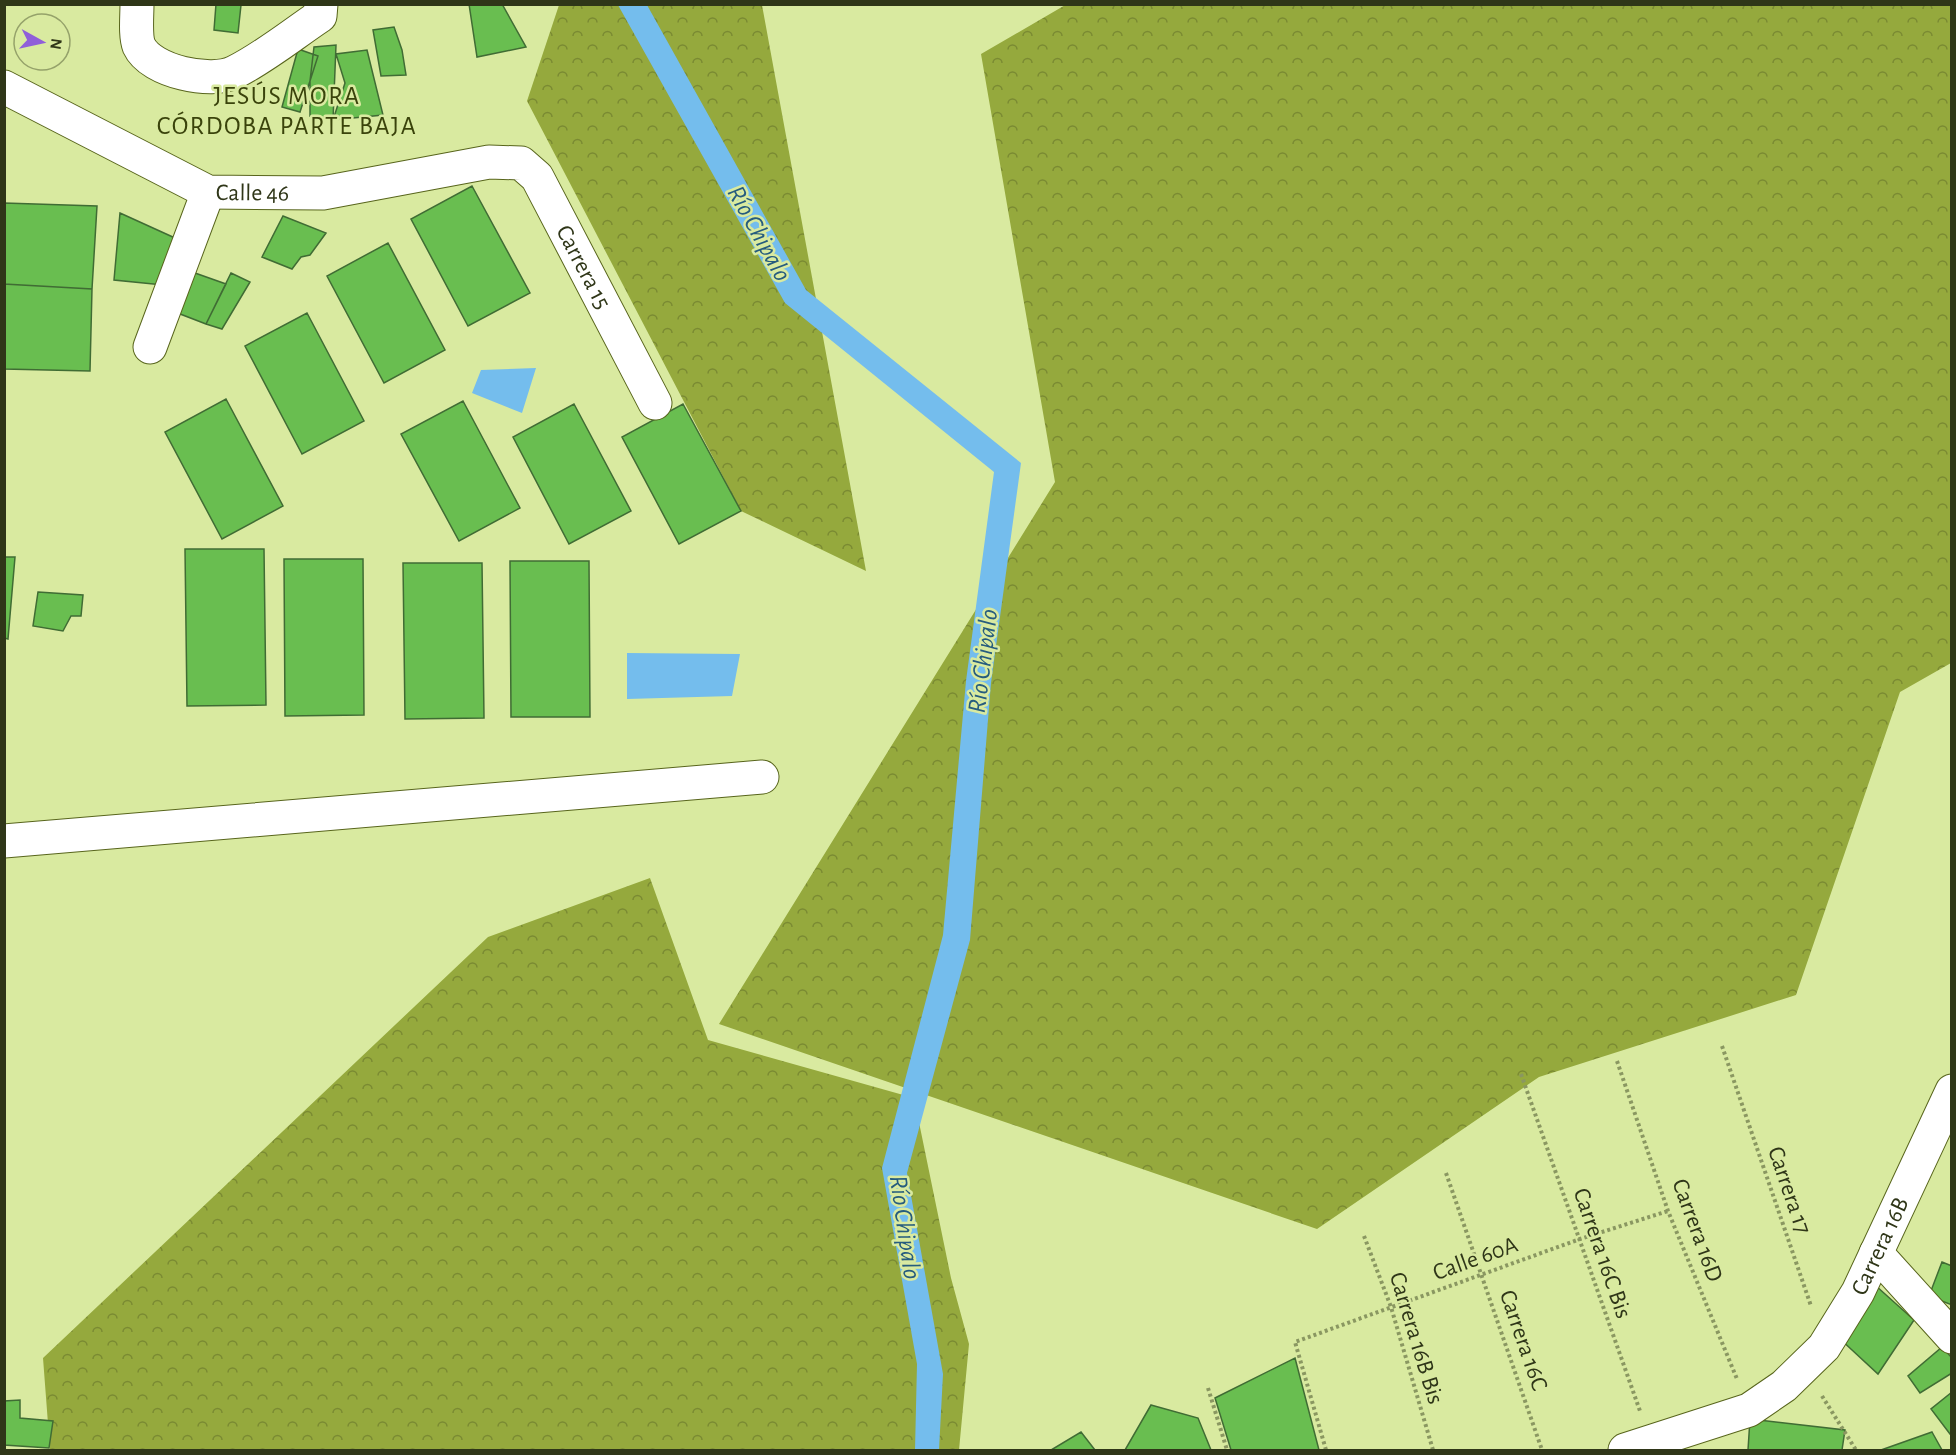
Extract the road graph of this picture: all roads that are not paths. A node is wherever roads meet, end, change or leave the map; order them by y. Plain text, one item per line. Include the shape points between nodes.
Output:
1 (137, 4) edge
2 (321, 4) edge
3 (4, 87) edge
4 (489, 162) joint
5 (208, 192) junction
6 (150, 347) dead end
7 (655, 403) dead end
8 (762, 777) dead end
9 (4, 841) edge
10 (1952, 1092) edge
11 (1876, 1253) junction
12 (1952, 1337) edge
13 (1638, 1447) edge

1 - 2 street via 139,45 150,59 175,72 212,78 234,73 320,16
3 - 5 street, Calle 46
4 - 5 street, Calle 46 via 323,194
4 - 7 street, Carrera 15 via 521,163 537,177
5 - 6 street
8 - 9 street
10 - 11 street, Carrera 16B
11 - 12 street
11 - 13 street, Carrera 16B via 1858,1292 1804,1367 1749,1410

